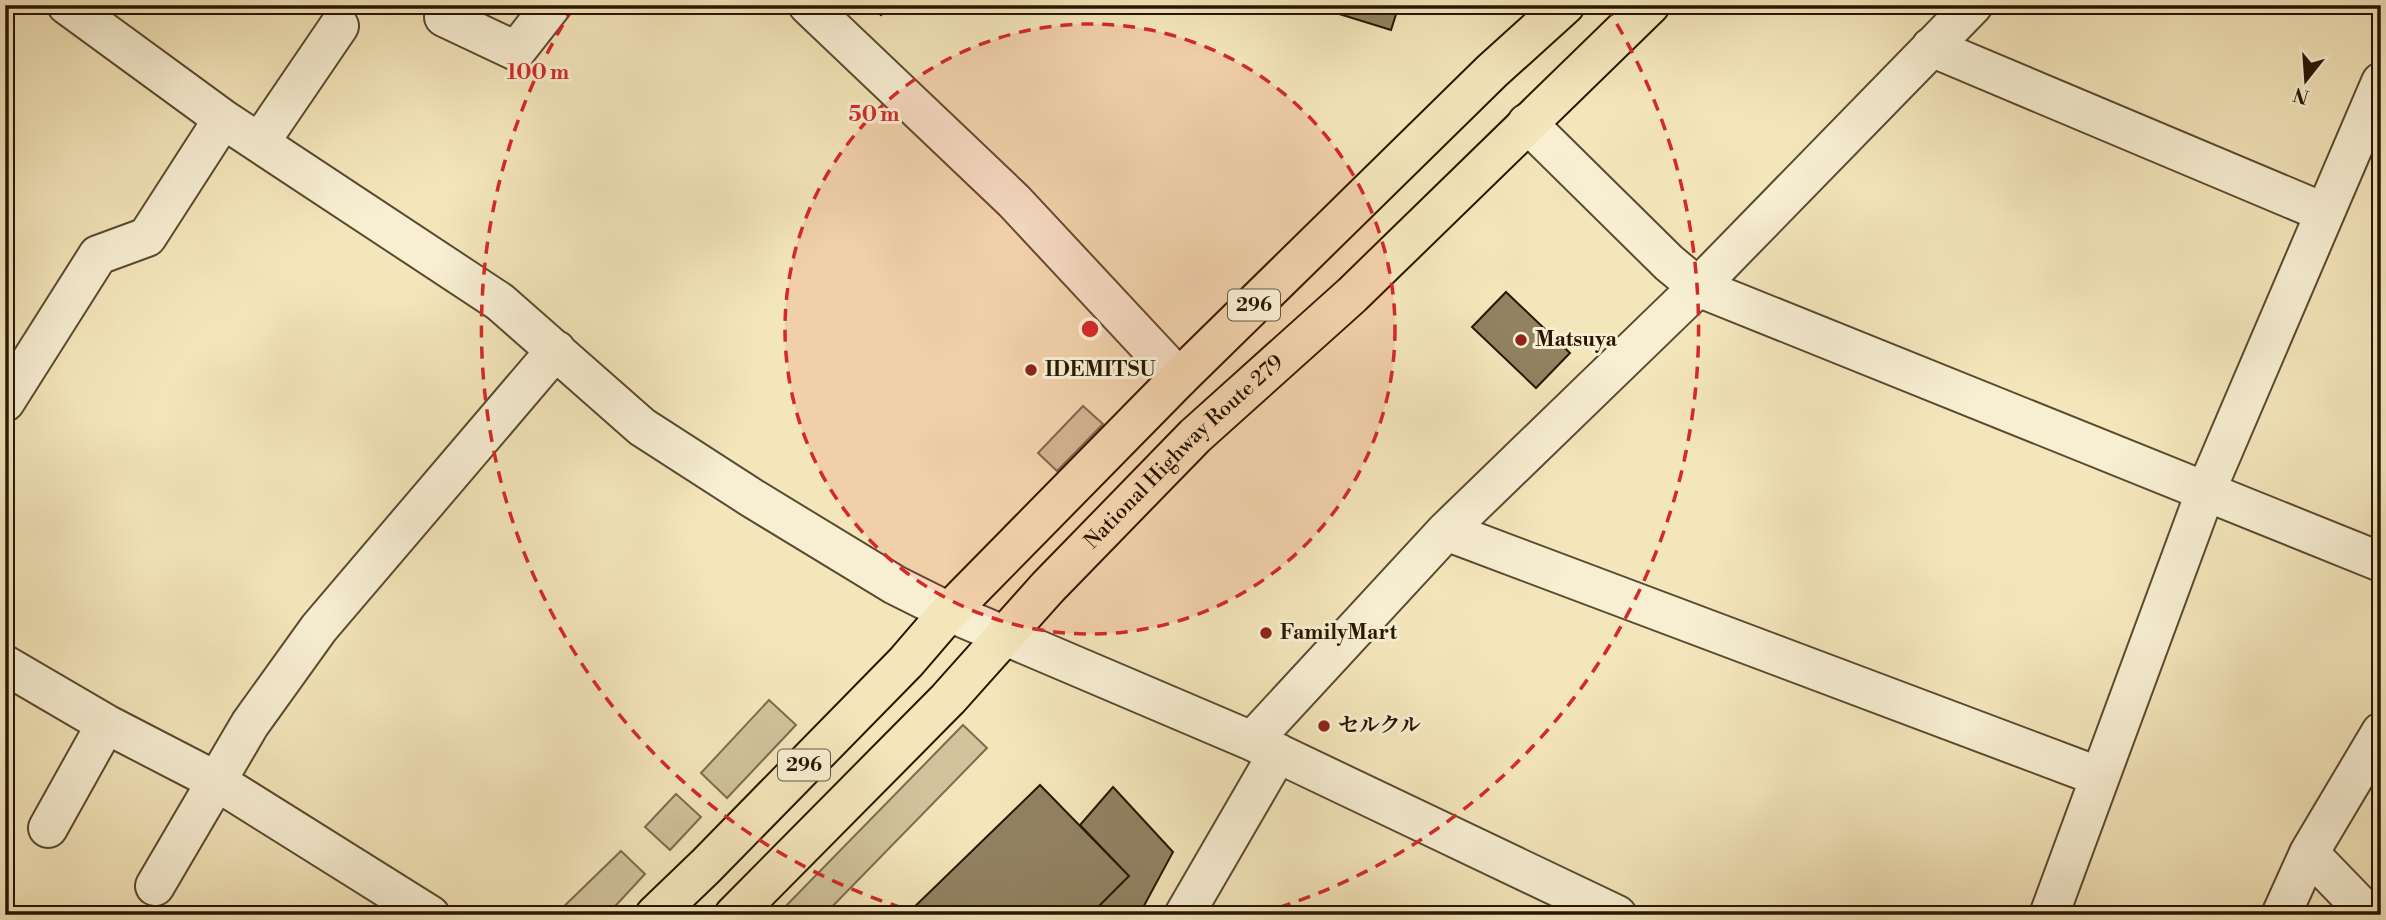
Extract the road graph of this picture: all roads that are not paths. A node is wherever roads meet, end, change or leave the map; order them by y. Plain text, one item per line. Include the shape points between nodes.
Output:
1 (67, 5) edge
2 (552, 5) edge
3 (808, 5) edge
4 (1564, 5) edge
5 (1650, 5) edge
6 (1973, 5) edge
7 (444, 17) dead end
8 (339, 26) dead end
9 (1931, 47) junction
10 (2381, 82) edge
11 (223, 120) junction
12 (1527, 123) junction
13 (260, 142) junction
14 (2323, 212) junction
15 (1698, 287) junction
16 (556, 350) junction
17 (1179, 378) junction
18 (5, 402) edge
19 (2205, 493) junction
20 (1446, 531) junction
21 (2381, 562) edge
22 (949, 612) junction
23 (1003, 635) junction
24 (5, 665) edge
25 (106, 724) junction
26 (2381, 732) edge
27 (1265, 747) junction
28 (2100, 777) junction
29 (216, 781) junction
30 (48, 828) dead end
31 (2309, 853) junction
32 (155, 886) dead end
33 (1573, 906) edge
34 (430, 915) edge
35 (655, 915) edge
36 (734, 915) edge
37 (1184, 915) edge
38 (1617, 915) edge
39 (2049, 915) edge
40 (2281, 915) edge
41 (2369, 915) edge

1 - 11 street
2 - 7 street via 516,51
3 - 17 street via 1014,201
4 - 17 highway, 296
5 - 12 highway, National Highway Route 279 / 296
6 - 9 street
8 - 13 street
9 - 14 street
9 - 15 street
10 - 14 street
11 - 13 street
11 - 18 street via 147,237 98,255
12 - 15 street
12 - 23 highway, National Highway Route 279 / 296 via 1352,295 1195,436
13 - 16 street via 500,302
14 - 19 street
15 - 19 street
15 - 20 street
16 - 22 street via 642,427 879,575
16 - 29 street via 319,628 250,724
17 - 22 highway, 296
19 - 21 street
19 - 28 street
20 - 27 street
20 - 28 street
22 - 23 street
22 - 35 highway, 296 via 897,671
23 - 27 street
23 - 36 highway, National Highway Route 279 / 296 via 948,699
24 - 25 street
25 - 29 street
25 - 30 street
26 - 31 street
27 - 33 street
27 - 37 street
28 - 39 street
29 - 32 street
29 - 34 street
31 - 40 street
31 - 41 street
33 - 38 street

